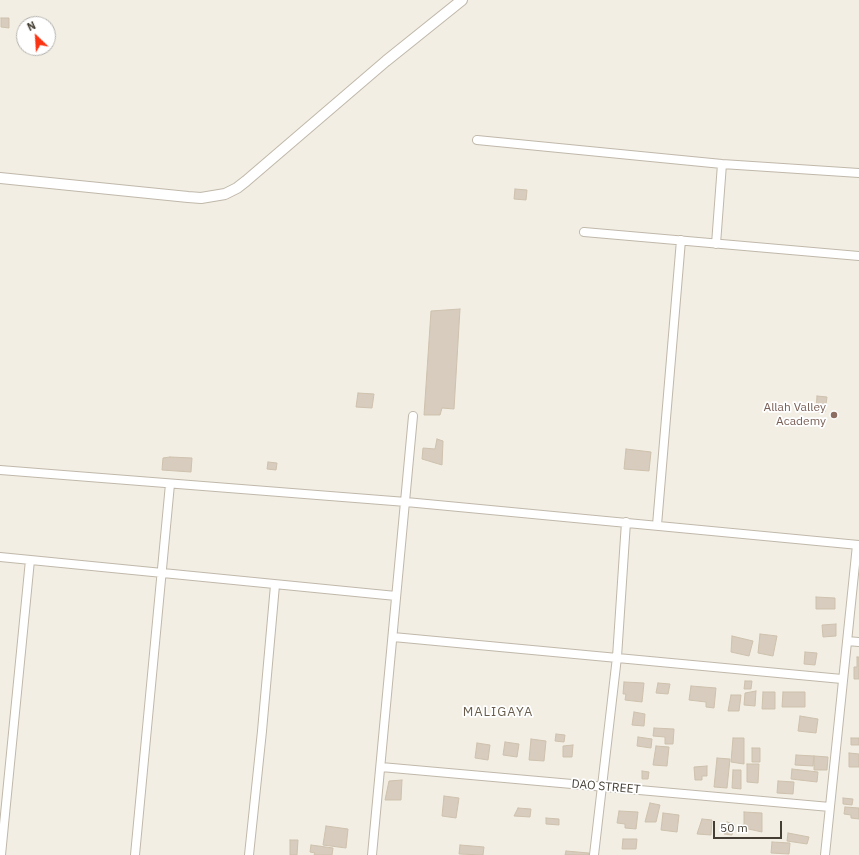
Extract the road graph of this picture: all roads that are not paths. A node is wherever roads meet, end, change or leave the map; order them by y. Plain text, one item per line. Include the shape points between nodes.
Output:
1 (462, 0) edge
2 (477, 140) dead end
3 (722, 164) junction
4 (859, 173) edge
5 (0, 178) edge
6 (584, 232) dead end
7 (681, 240) junction
8 (716, 244) junction
9 (859, 256) edge
10 (413, 416) dead end
11 (0, 470) edge
12 (170, 484) junction
13 (406, 502) junction
14 (626, 522) junction
15 (657, 525) junction
16 (858, 545) edge
17 (0, 557) edge
18 (30, 560) junction
19 (161, 573) junction
20 (275, 584) junction
21 (396, 596) junction
22 (393, 637) junction
23 (846, 641) junction
24 (859, 642) edge
25 (617, 657) junction
26 (842, 679) junction
27 (381, 767) junction
28 (604, 787) junction
29 (830, 807) junction
30 (1, 855) edge
31 (136, 855) edge
32 (249, 855) edge
33 (372, 855) edge
34 (594, 855) edge
35 (826, 855) edge

1 - 5 street via 386,61 246,181 225,194 201,198
2 - 3 street
3 - 4 street
3 - 8 street
6 - 7 street
7 - 8 street
7 - 15 street
8 - 9 street
10 - 13 street
11 - 12 street
12 - 13 street
12 - 19 street
13 - 14 street
13 - 21 street
14 - 15 street
14 - 25 street
15 - 16 street
16 - 23 street
17 - 18 street
18 - 19 street
18 - 30 street
19 - 20 street
19 - 31 street
20 - 21 street
20 - 32 street
21 - 22 street
22 - 25 street
22 - 27 street
23 - 24 street
23 - 26 street
25 - 26 street
25 - 28 street
26 - 29 street
27 - 28 street, DAO STREET
27 - 33 street
28 - 29 street, DAO STREET
28 - 34 street
29 - 35 street

